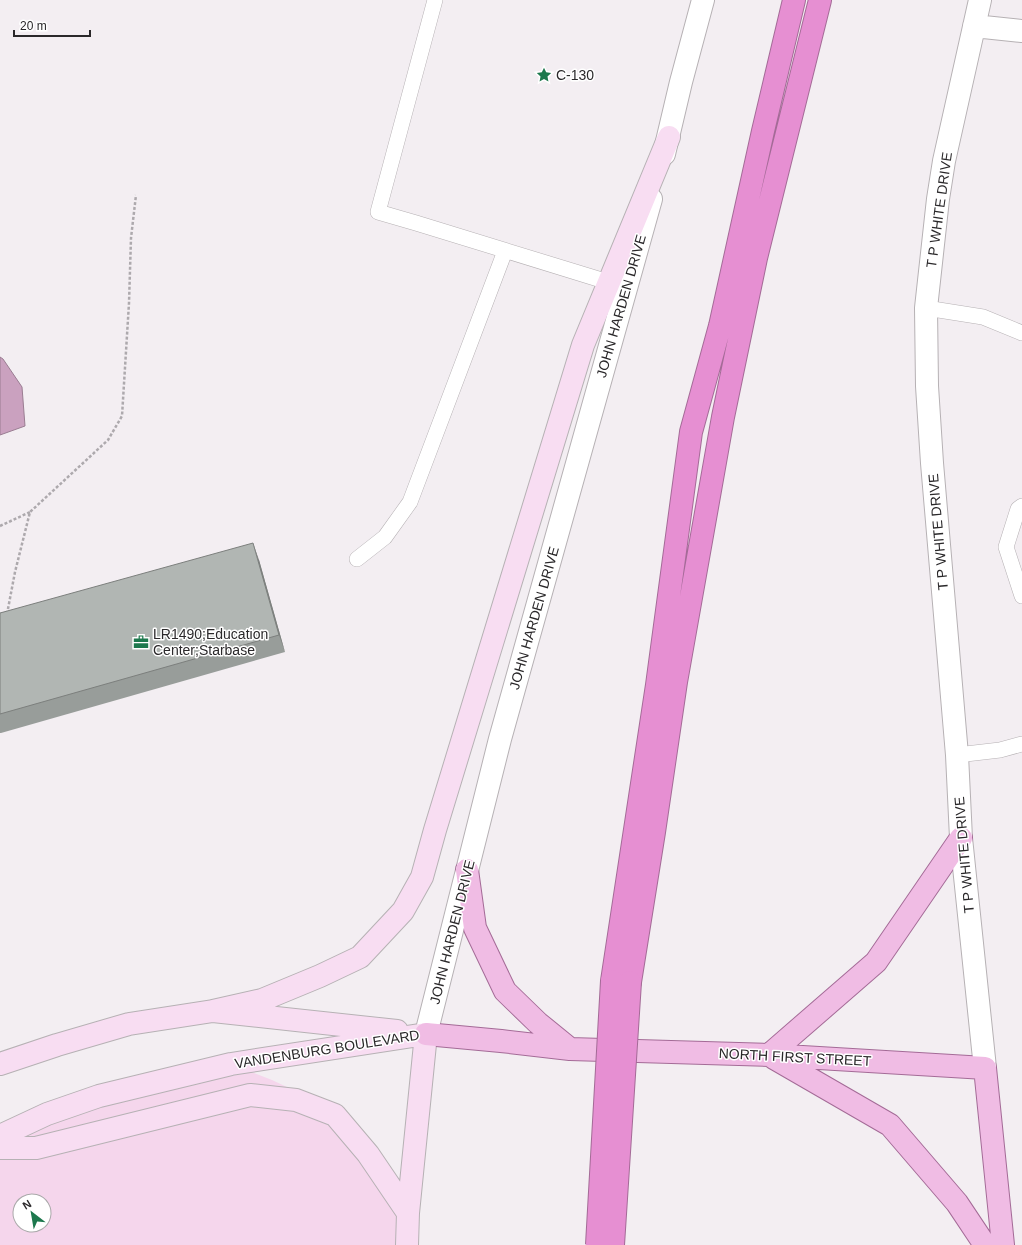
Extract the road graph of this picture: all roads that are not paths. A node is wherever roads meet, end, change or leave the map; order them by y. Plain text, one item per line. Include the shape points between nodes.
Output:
1 (435, 0) edge
2 (703, 0) edge
3 (794, 0) edge
4 (820, 0) edge
5 (980, 0) edge
6 (974, 26) junction
7 (1022, 31) edge
8 (669, 137) junction
9 (505, 251) junction
10 (608, 282) junction
11 (926, 308) junction
12 (1022, 333) edge
13 (1022, 506) edge
14 (357, 559) dead end
15 (1022, 596) edge
16 (1022, 744) edge
17 (957, 755) junction
18 (961, 838) junction
19 (467, 870) junction
20 (621, 982) junction
21 (213, 1011) junction
22 (426, 1034) junction
23 (570, 1049) junction
24 (769, 1055) junction
25 (0, 1064) edge
26 (986, 1068) junction
27 (0, 1136) edge
28 (0, 1148) edge
29 (408, 1213) junction
30 (407, 1245) edge
31 (597, 1245) edge
32 (613, 1245) edge
33 (985, 1245) edge
34 (1003, 1245) edge

1 - 9 lane via 378,212
2 - 8 street, JOHN HARDEN DRIVE
3 - 20 highway via 720,326 692,432 656,693
4 - 20 highway via 756,258 723,417 676,682 654,832
5 - 6 street, T P WHITE DRIVE
6 - 7 street
6 - 11 street, T P WHITE DRIVE via 944,160
8 - 10 main road
8 - 19 street, JOHN HARDEN DRIVE via 504,723
9 - 10 lane
9 - 14 lane via 410,502 385,537
10 - 21 main road via 583,345 422,877 403,912 360,958 262,1000
11 - 12 lane via 983,317
11 - 17 street, T P WHITE DRIVE via 927,386 932,463
13 - 15 lane via 1018,508 1006,547
16 - 17 lane via 1000,750
17 - 18 street, T P WHITE DRIVE
18 - 24 main road via 876,962
18 - 26 street, T P WHITE DRIVE
19 - 22 street, JOHN HARDEN DRIVE
19 - 23 main road via 475,928 505,991
20 - 31 highway, bridge
20 - 32 highway, bridge
21 - 22 main road, VANDENBURG BOULEVARD
21 - 25 main road, VANDENBURG BOULEVARD via 129,1024
22 - 23 main road, NORTH FIRST STREET
22 - 27 main road, VANDENBURG BOULEVARD via 231,1064 107,1094 47,1114
22 - 29 main road, JOHN HARDEN DRIVE
23 - 24 main road, NORTH FIRST STREET
24 - 26 main road, NORTH FIRST STREET
24 - 33 main road via 890,1125 957,1202
26 - 34 main road
28 - 29 main road via 36,1148 250,1095 296,1100 335,1115 368,1154
29 - 30 main road, JOHN HARDEN DRIVE

